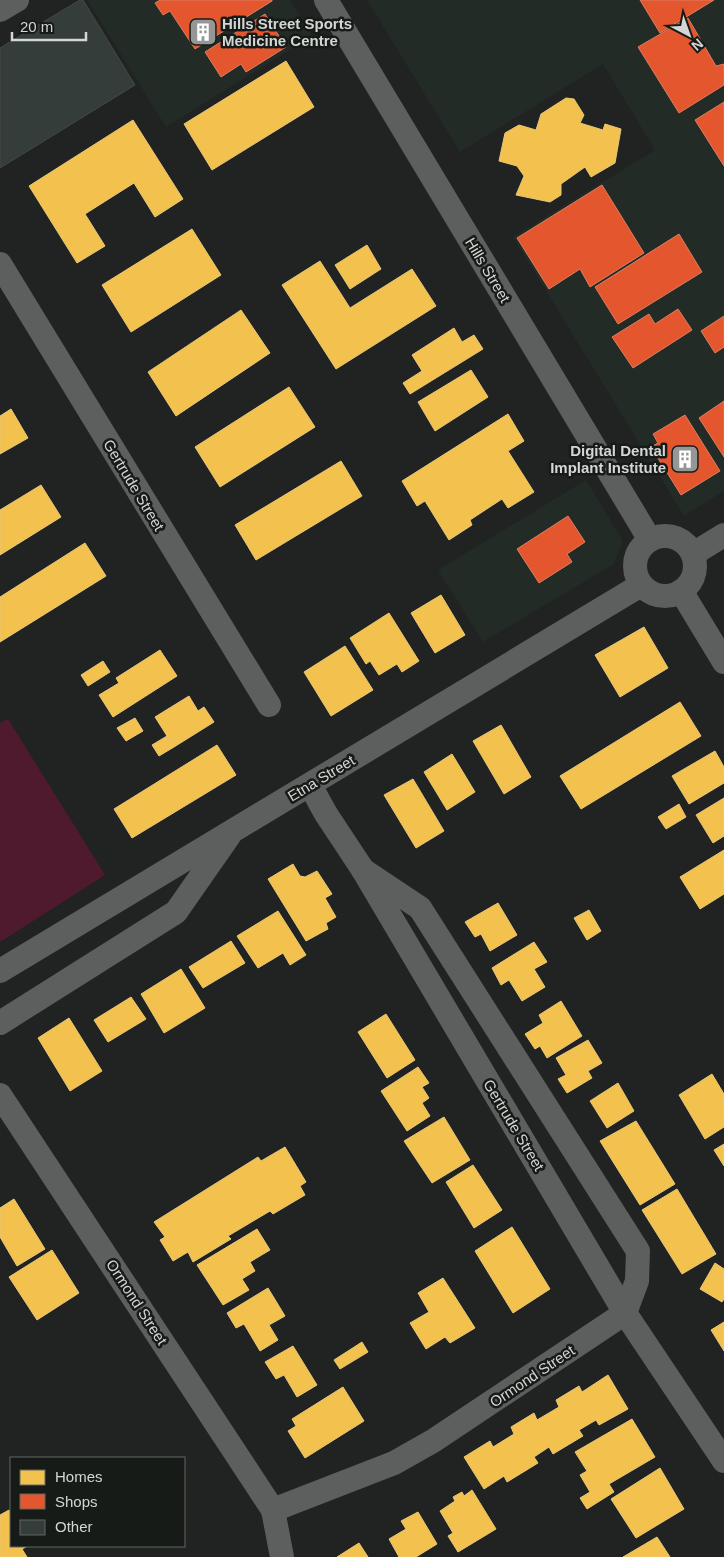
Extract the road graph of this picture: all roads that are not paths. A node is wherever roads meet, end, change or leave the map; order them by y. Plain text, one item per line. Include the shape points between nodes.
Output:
1 (17, 0) edge
2 (326, 0) edge
3 (0, 10) edge
4 (0, 264) edge
5 (724, 535) edge
6 (650, 540) junction
7 (693, 554) junction
8 (641, 585) junction
9 (681, 591) junction
10 (724, 662) edge
11 (269, 705) dead end
12 (310, 785) junction
13 (234, 829) junction
14 (363, 870) junction
15 (0, 971) edge
16 (0, 1023) edge
17 (0, 1095) edge
18 (626, 1313) junction
19 (724, 1462) edge
20 (273, 1510) junction
21 (282, 1557) edge

1 - 3 street
2 - 6 street, Hills Street
4 - 11 street, Gertrude Street
5 - 7 street
6 - 7 street via 670,536 687,546
6 - 8 street via 643,545 635,560 634,569
7 - 9 street via 692,579
8 - 9 street via 655,595
8 - 12 street, Etna Street
9 - 10 street
12 - 13 street, Etna Street
12 - 14 street, Gertrude Street
13 - 15 street, Etna Street
13 - 16 street via 176,912
14 - 18 street, Gertrude Street
14 - 18 street via 420,908 638,1251 637,1281
17 - 20 street, Ormond Street
18 - 19 street, Gertrude Street
18 - 20 street, Ormond Street via 433,1441 394,1463
20 - 21 street, Ormond Street

